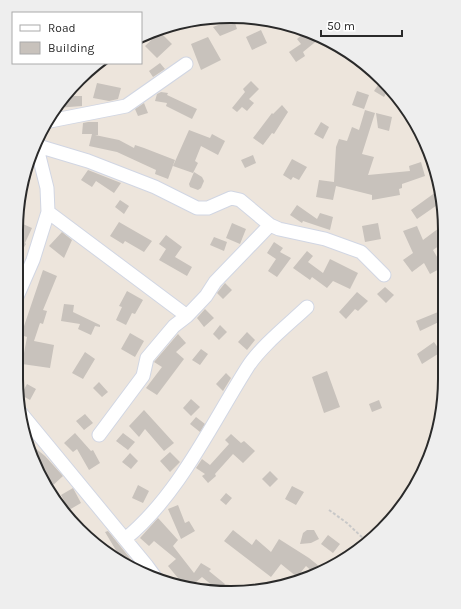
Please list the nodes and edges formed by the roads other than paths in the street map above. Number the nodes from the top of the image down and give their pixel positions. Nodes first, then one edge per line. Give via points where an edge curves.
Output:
1 (186, 64) dead end
2 (55, 120) edge
3 (40, 148) edge
4 (38, 153) edge
5 (48, 212) junction
6 (270, 225) junction
7 (384, 275) dead end
8 (23, 283) edge
9 (307, 307) dead end
10 (187, 316) junction
11 (27, 421) edge
12 (99, 435) dead end
13 (125, 539) junction
14 (148, 569) edge

1 - 2 street via 126,106
3 - 6 street via 88,161 155,186 197,208 208,208 231,198 240,200
4 - 5 street via 47,188
5 - 8 street
5 - 10 street
6 - 7 street via 325,239 361,252
6 - 10 street via 215,282
9 - 13 street via 248,367 188,464 139,528
10 - 12 street via 174,326 147,358 143,376
11 - 13 street
13 - 14 street

